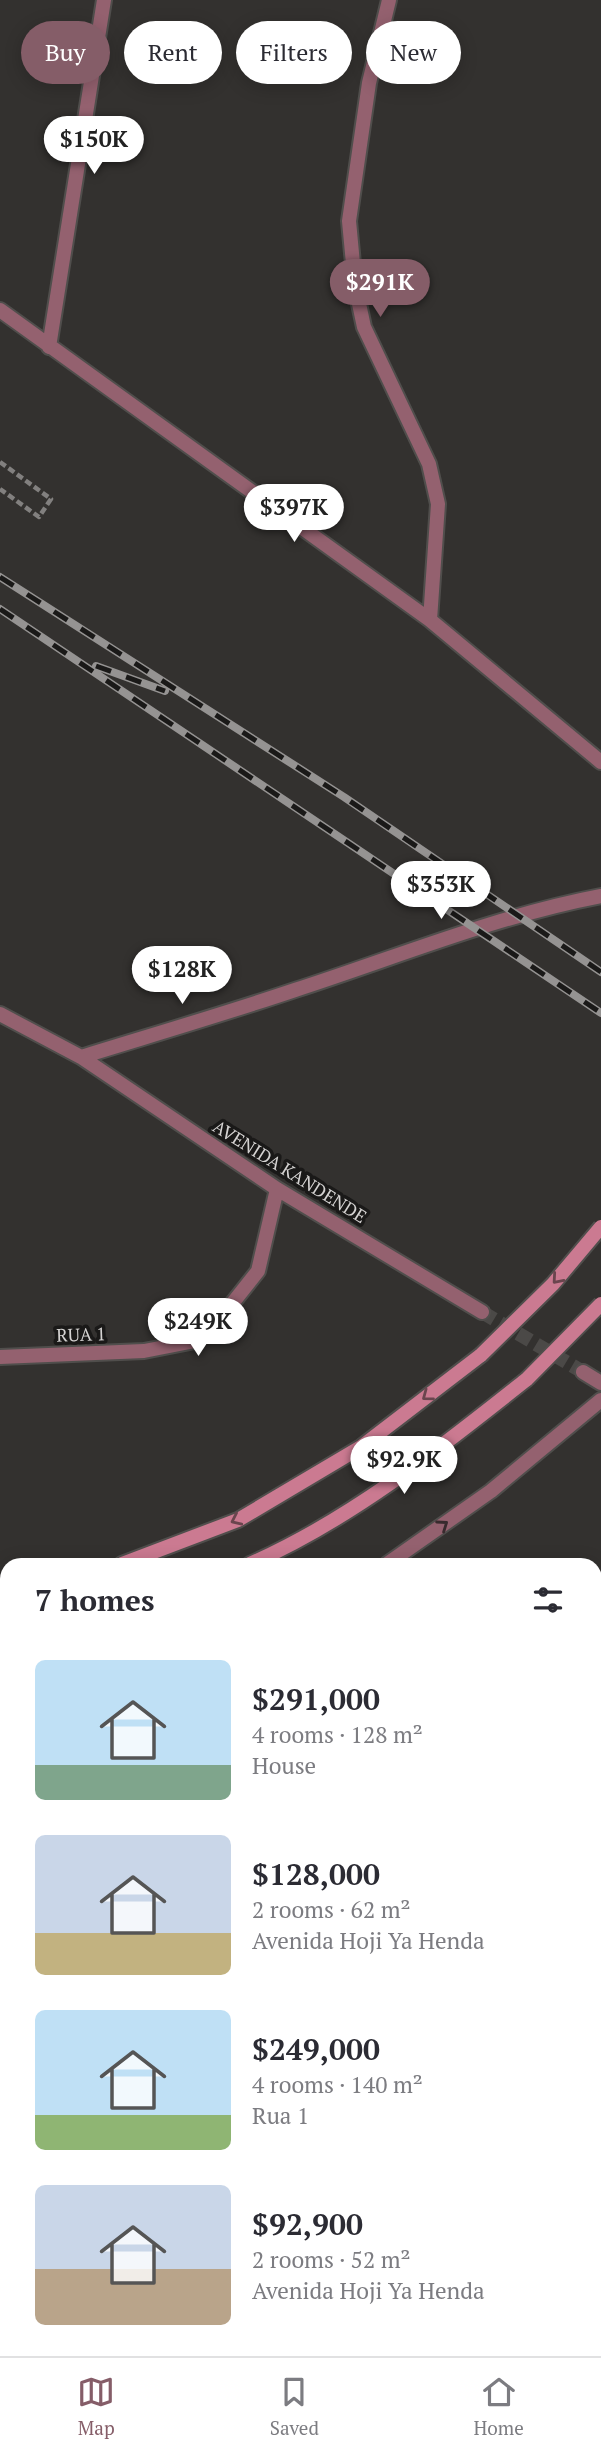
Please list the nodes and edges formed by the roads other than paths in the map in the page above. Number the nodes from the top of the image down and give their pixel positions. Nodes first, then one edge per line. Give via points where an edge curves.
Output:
1 (104, 0) edge
2 (389, 0) edge
3 (0, 310) edge
4 (49, 347) junction
5 (430, 620) junction
6 (601, 762) edge
7 (601, 896) edge
8 (0, 1014) edge
9 (81, 1057) junction
10 (277, 1189) junction
11 (601, 1227) edge
12 (601, 1304) edge
13 (482, 1312) tunnel mouth
14 (0, 1356) edge
15 (583, 1372) tunnel mouth
16 (601, 1383) edge
17 (601, 1400) edge
18 (138, 1558) edge
19 (264, 1558) edge
20 (396, 1558) edge

1 - 4 street
2 - 5 street via 369,83 349,220 364,327 429,464 438,504
3 - 4 street
4 - 5 street
5 - 6 street
7 - 9 street via 491,923
8 - 9 street, AVENIDA KANDENDE
9 - 10 street, AVENIDA KANDENDE
10 - 13 street, AVENIDA KANDENDE
10 - 14 street, RUA 1 via 258,1271 216,1324 195,1341 144,1350
11 -> 18 main road, bridge via 553,1284 481,1355 361,1447 239,1520
12 - 19 main road, bridge via 527,1379 408,1473
15 - 16 street
20 -> 17 street via 491,1491

